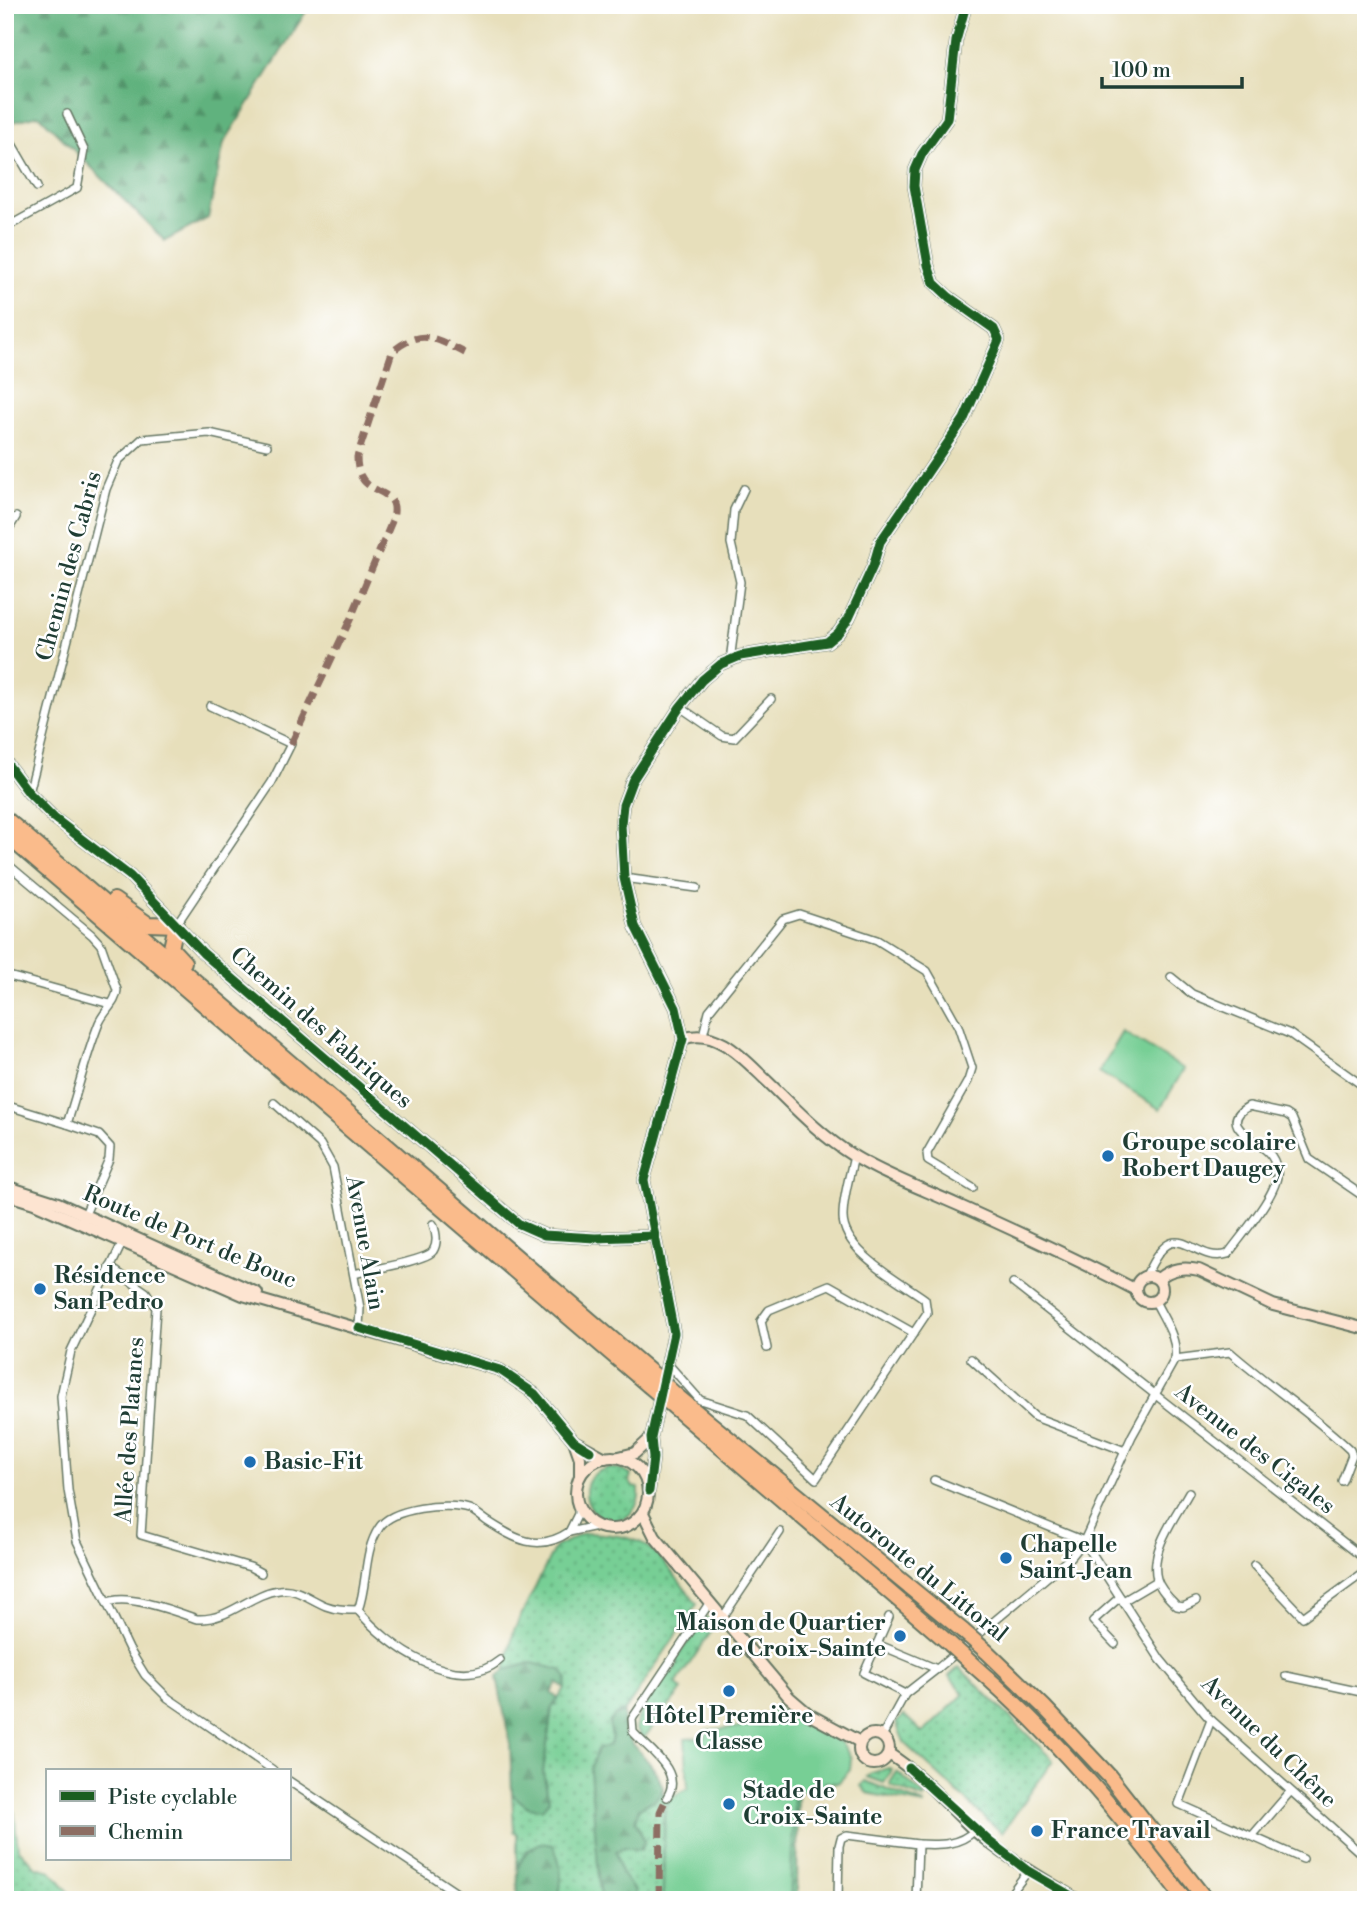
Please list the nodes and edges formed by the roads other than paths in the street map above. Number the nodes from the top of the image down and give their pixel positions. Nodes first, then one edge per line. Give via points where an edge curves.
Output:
1 (966, 5) edge
2 (67, 114) dead end
3 (5, 132) edge
4 (37, 187) dead end
5 (6, 226) edge
6 (267, 446) dead end
7 (744, 489) dead end
8 (16, 517) dead end
9 (5, 535) edge
10 (735, 658) junction
11 (771, 699) dead end
12 (210, 706) dead end
13 (680, 707) junction
14 (5, 761) edge
15 (29, 793) junction
16 (6, 824) edge
17 (5, 862) edge
18 (624, 878) junction
19 (697, 888) dead end
20 (177, 925) junction
21 (5, 975) edge
22 (1171, 977) dead end
23 (110, 1004) junction
24 (703, 1035) junction
25 (682, 1039) junction
26 (277, 1051) junction
27 (1366, 1088) edge
28 (274, 1103) dead end
29 (5, 1105) edge
30 (67, 1124) junction
31 (854, 1156) junction
32 (5, 1186) edge
33 (973, 1188) dead end
34 (5, 1194) edge
35 (1366, 1198) edge
36 (83, 1220) junction
37 (433, 1224) dead end
38 (654, 1236) junction
39 (125, 1238) junction
40 (110, 1267) junction
41 (354, 1274) junction
42 (1146, 1276) junction
43 (1158, 1279) junction
44 (1013, 1283) dead end
45 (1136, 1290) junction
46 (1155, 1301) junction
47 (566, 1307) junction
48 (359, 1328) junction
49 (1366, 1329) edge
50 (914, 1333) junction
51 (767, 1349) dead end
52 (971, 1359) dead end
53 (1175, 1359) junction
54 (669, 1365) junction
55 (1153, 1395) junction
56 (676, 1402) junction
57 (651, 1438) junction
58 (574, 1441) junction
59 (1125, 1451) junction
60 (618, 1457) junction
61 (605, 1458) junction
62 (579, 1478) junction
63 (934, 1480) dead end
64 (1342, 1481) dead end
65 (649, 1491) junction
66 (1189, 1492) dead end
67 (578, 1504) junction
68 (643, 1513) junction
69 (597, 1526) junction
70 (625, 1527) junction
71 (569, 1532) junction
72 (780, 1532) dead end
73 (655, 1537) junction
74 (1084, 1541) junction
75 (1366, 1560) edge
76 (1254, 1565) dead end
77 (1366, 1571) edge
78 (261, 1573) dead end
79 (1157, 1581) junction
80 (1121, 1599) junction
81 (1196, 1601) dead end
82 (710, 1602) junction
83 (107, 1603) junction
84 (358, 1611) junction
85 (723, 1617) junction
86 (889, 1617) dead end
87 (877, 1644) junction
88 (1115, 1644) dead end
89 (500, 1660) dead end
90 (937, 1669) junction
91 (1286, 1676) dead end
92 (1366, 1692) edge
93 (905, 1694) junction
94 (1211, 1720) junction
95 (882, 1736) junction
96 (860, 1742) junction
97 (889, 1754) junction
98 (272, 1769) edge
99 (290, 1782) edge
100 (1290, 1791) junction
101 (667, 1797) dead end
102 (975, 1830) junction
103 (1252, 1836) junction
104 (918, 1844) junction
105 (1366, 1858) edge
106 (1303, 1859) dead end
107 (1028, 1871) junction
108 (467, 1900) edge
109 (838, 1900) edge
110 (916, 1900) edge
111 (1006, 1900) edge
112 (1078, 1900) edge
113 (1185, 1900) edge
114 (1208, 1900) edge

1 - 10 street via 956,41 947,119 922,155 914,186 934,283 994,329 999,340 964,419 880,542 854,608 838,633 827,642
2 - 5 street via 84,150 77,188
3 - 4 street
6 - 15 street, Chemin des Cabris via 209,433 142,439 118,461 106,489
7 - 10 street via 734,510 731,543 740,582
8 - 9 street
10 - 13 street via 702,680
11 - 13 street via 734,738 722,736
12 - 20 street via 291,744 272,782
13 - 18 street via 632,780 623,805
14 - 15 street, Chemin des Fabriques
15 - 20 street, Chemin des Fabriques via 130,876
16 - 20 highway via 140,920
16 - 26 highway
16 - 47 highway
17 - 23 street via 101,945 117,990
18 - 19 street
18 - 25 street via 635,926 676,1008
20 - 26 highway via 171,948
20 - 38 street, Chemin des Fabriques via 241,986 519,1224 544,1235
21 - 23 street
22 - 27 street via 1192,995 1290,1034
23 - 30 street via 93,1039
24 - 25 street
24 - 31 street via 736,1053 814,1126
24 - 33 street via 709,1011 783,919 799,914 877,940 927,971 958,1026 972,1068 927,1153 928,1161
25 - 38 street via 644,1180
26 - 47 highway
28 - 41 street, Avenue Alain via 320,1144 333,1167
29 - 30 street
30 - 36 street via 99,1135 110,1147
31 - 45 street
31 - 50 street via 842,1213 847,1237 925,1299 927,1313
32 - 36 street, Route de Port de Bouc via 44,1198
34 - 36 street, Route de Port de Bouc
35 - 42 street via 1309,1159 1292,1118 1249,1106 1239,1115 1238,1127 1274,1161 1278,1176 1272,1192 1228,1254 1215,1256 1189,1244 1174,1243 1155,1255
36 - 39 street, Route de Port de Bouc
37 - 41 street via 435,1247 426,1256
38 - 54 street via 674,1333
39 - 40 street
39 - 48 street, Route de Port de Bouc
40 - 78 street, Allée des Platanes via 146,1292 156,1308 141,1535
40 - 83 street via 71,1351 61,1396 77,1541
41 - 48 street, Avenue Alain
42 - 43 street
42 - 45 street
43 - 46 street via 1163,1290
43 - 49 street via 1176,1270 1199,1270 1273,1305
44 - 55 street, Avenue des Cigales
45 - 46 street via 1143,1301
46 - 53 street via 1174,1339
47 - 56 highway, Autoroute du Littoral, bridge
48 - 58 street, Route de Port de Bouc via 500,1370 535,1394
50 - 51 street via 829,1285 769,1310 761,1321
50 - 54 street via 816,1479 747,1415 700,1400
52 - 59 street via 1035,1417
53 - 55 street
53 - 64 street via 1230,1352 1350,1450
54 - 57 street
55 - 59 street
55 - 75 street, Avenue des Cigales
56 - 113 highway, Autoroute du Littoral, bridge via 1038,1724 1132,1830
56 - 114 highway, Autoroute du Littoral, bridge via 986,1651 1109,1776
57 - 60 street via 635,1453
57 - 65 street
58 - 61 street, Route de Port de Bouc
58 - 62 street via 580,1458
59 - 74 street
60 - 61 street
60 - 65 street via 641,1472
61 - 62 street via 588,1466
62 - 67 street
63 - 74 street
65 - 68 street
66 - 79 street via 1157,1553
67 - 69 street
67 - 71 street
68 - 70 street
68 - 73 street
69 - 70 street
69 - 71 street
70 - 73 street
71 - 84 street via 551,1542 535,1543 509,1536 469,1509 439,1506 398,1513 387,1518 371,1543
72 - 85 street
73 - 82 street
74 - 80 street, Avenue du Chêne
74 - 90 street via 1071,1557
76 - 77 street via 1303,1617
79 - 80 street
79 - 81 street via 1177,1606
80 - 88 street via 1093,1622
80 - 94 street, Avenue du Chêne via 1160,1659
82 - 85 street
82 - 101 street via 632,1719 633,1732 670,1774 673,1785
83 - 84 street via 128,1600 207,1619 263,1595 289,1590 326,1606
83 - 98 street via 145,1675 168,1698
84 - 89 street via 372,1627 432,1666 478,1672
85 - 96 street via 796,1703
86 - 87 street
87 - 90 street
87 - 93 street via 864,1673
90 - 93 street
91 - 92 street
93 - 95 street
94 - 100 street, Avenue du Chêne
94 - 103 street via 1179,1804
95 - 96 street via 867,1735
95 - 97 street
96 - 97 street via 865,1762 877,1764
97 - 102 street
99 - 108 street
100 - 103 street
100 - 105 street, Avenue du Chêne
102 - 104 street via 960,1841
102 - 107 street
103 - 106 street
104 - 109 street via 841,1838
104 - 110 street
107 - 111 street
107 - 112 street

